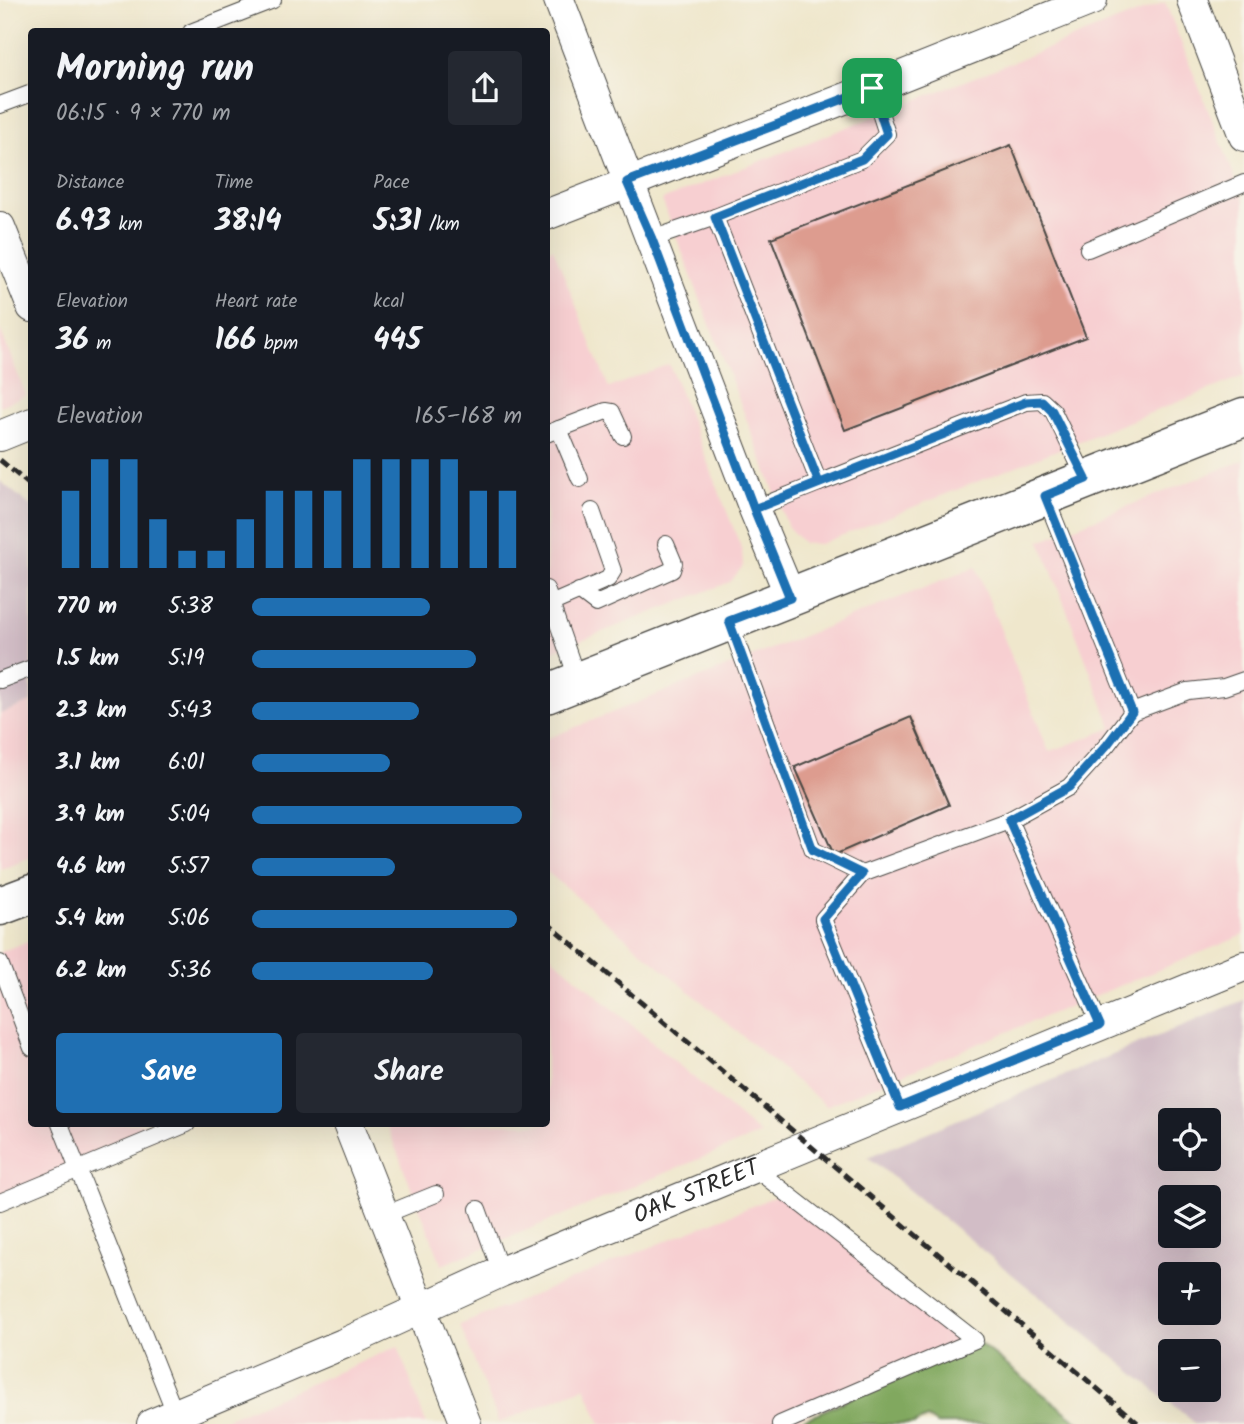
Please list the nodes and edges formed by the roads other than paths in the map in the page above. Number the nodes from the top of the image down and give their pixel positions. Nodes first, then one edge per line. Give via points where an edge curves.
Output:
1 (273, 0) edge
2 (559, 0) edge
3 (1092, 0) edge
4 (1192, 0) edge
5 (201, 28) edge
6 (872, 88) junction
7 (28, 94) edge
8 (0, 105) edge
9 (1244, 136) edge
10 (627, 182) junction
11 (1244, 183) edge
12 (550, 213) edge
13 (715, 217) junction
14 (0, 227) edge
15 (652, 239) junction
16 (1088, 249) dead end
17 (28, 297) edge
18 (1244, 416) edge
19 (28, 425) edge
20 (552, 431) edge
21 (0, 436) edge
22 (623, 436) dead end
23 (1086, 479) junction
24 (580, 480) dead end
25 (819, 483) junction
26 (1045, 496) junction
27 (754, 509) junction
28 (592, 511) dead end
29 (666, 544) dead end
30 (579, 592) junction
31 (790, 598) junction
32 (550, 599) edge
33 (550, 613) edge
34 (729, 621) junction
35 (28, 670) edge
36 (0, 680) edge
37 (1244, 680) edge
38 (562, 688) edge
39 (1132, 712) junction
40 (1009, 820) junction
41 (862, 874) junction
42 (28, 896) edge
43 (0, 906) edge
44 (0, 963) edge
45 (1244, 966) edge
46 (1100, 1025) junction
47 (28, 1037) edge
48 (900, 1107) junction
49 (61, 1127) edge
50 (180, 1127) edge
51 (349, 1127) edge
52 (753, 1167) junction
53 (76, 1170) junction
54 (436, 1194) dead end
55 (0, 1202) edge
56 (478, 1209) dead end
57 (384, 1215) junction
58 (501, 1272) junction
59 (421, 1309) junction
60 (169, 1421) edge
61 (466, 1424) edge
62 (780, 1424) edge

1 - 5 lane
2 - 10 street
3 - 6 street
4 - 9 street
6 - 10 street
6 - 13 lane via 887,134 862,159
7 - 8 lane
10 - 12 street
10 - 15 street
11 - 16 lane
13 - 15 lane
13 - 25 lane
14 - 17 street
15 - 27 street
18 - 23 main road
19 - 21 street
20 - 22 lane via 606,411 612,412
20 - 24 lane
23 - 25 lane via 1052,411 1042,401 1026,402
23 - 26 main road
25 - 27 lane
26 - 31 main road
26 - 39 lane
27 - 31 street
28 - 30 lane via 613,571 608,579
29 - 30 lane via 674,563 672,570 596,604
30 - 32 lane
31 - 34 main road
33 - 38 lane
34 - 38 main road
34 - 41 lane via 813,850
35 - 36 lane
37 - 39 lane via 1188,691
39 - 40 lane via 1069,787
40 - 41 lane
40 - 46 lane
41 - 48 lane via 823,919
42 - 43 main road
44 - 47 lane
45 - 46 street, OAK STREET
46 - 48 street, OAK STREET
48 - 52 street, OAK STREET
49 - 53 lane
50 - 53 lane
51 - 57 street
52 - 58 street, OAK STREET
52 - 62 lane via 975,1340
53 - 55 lane
53 - 60 lane
54 - 57 lane
56 - 58 lane
57 - 59 street
58 - 59 street, OAK STREET
59 - 60 street, OAK STREET
59 - 61 street

